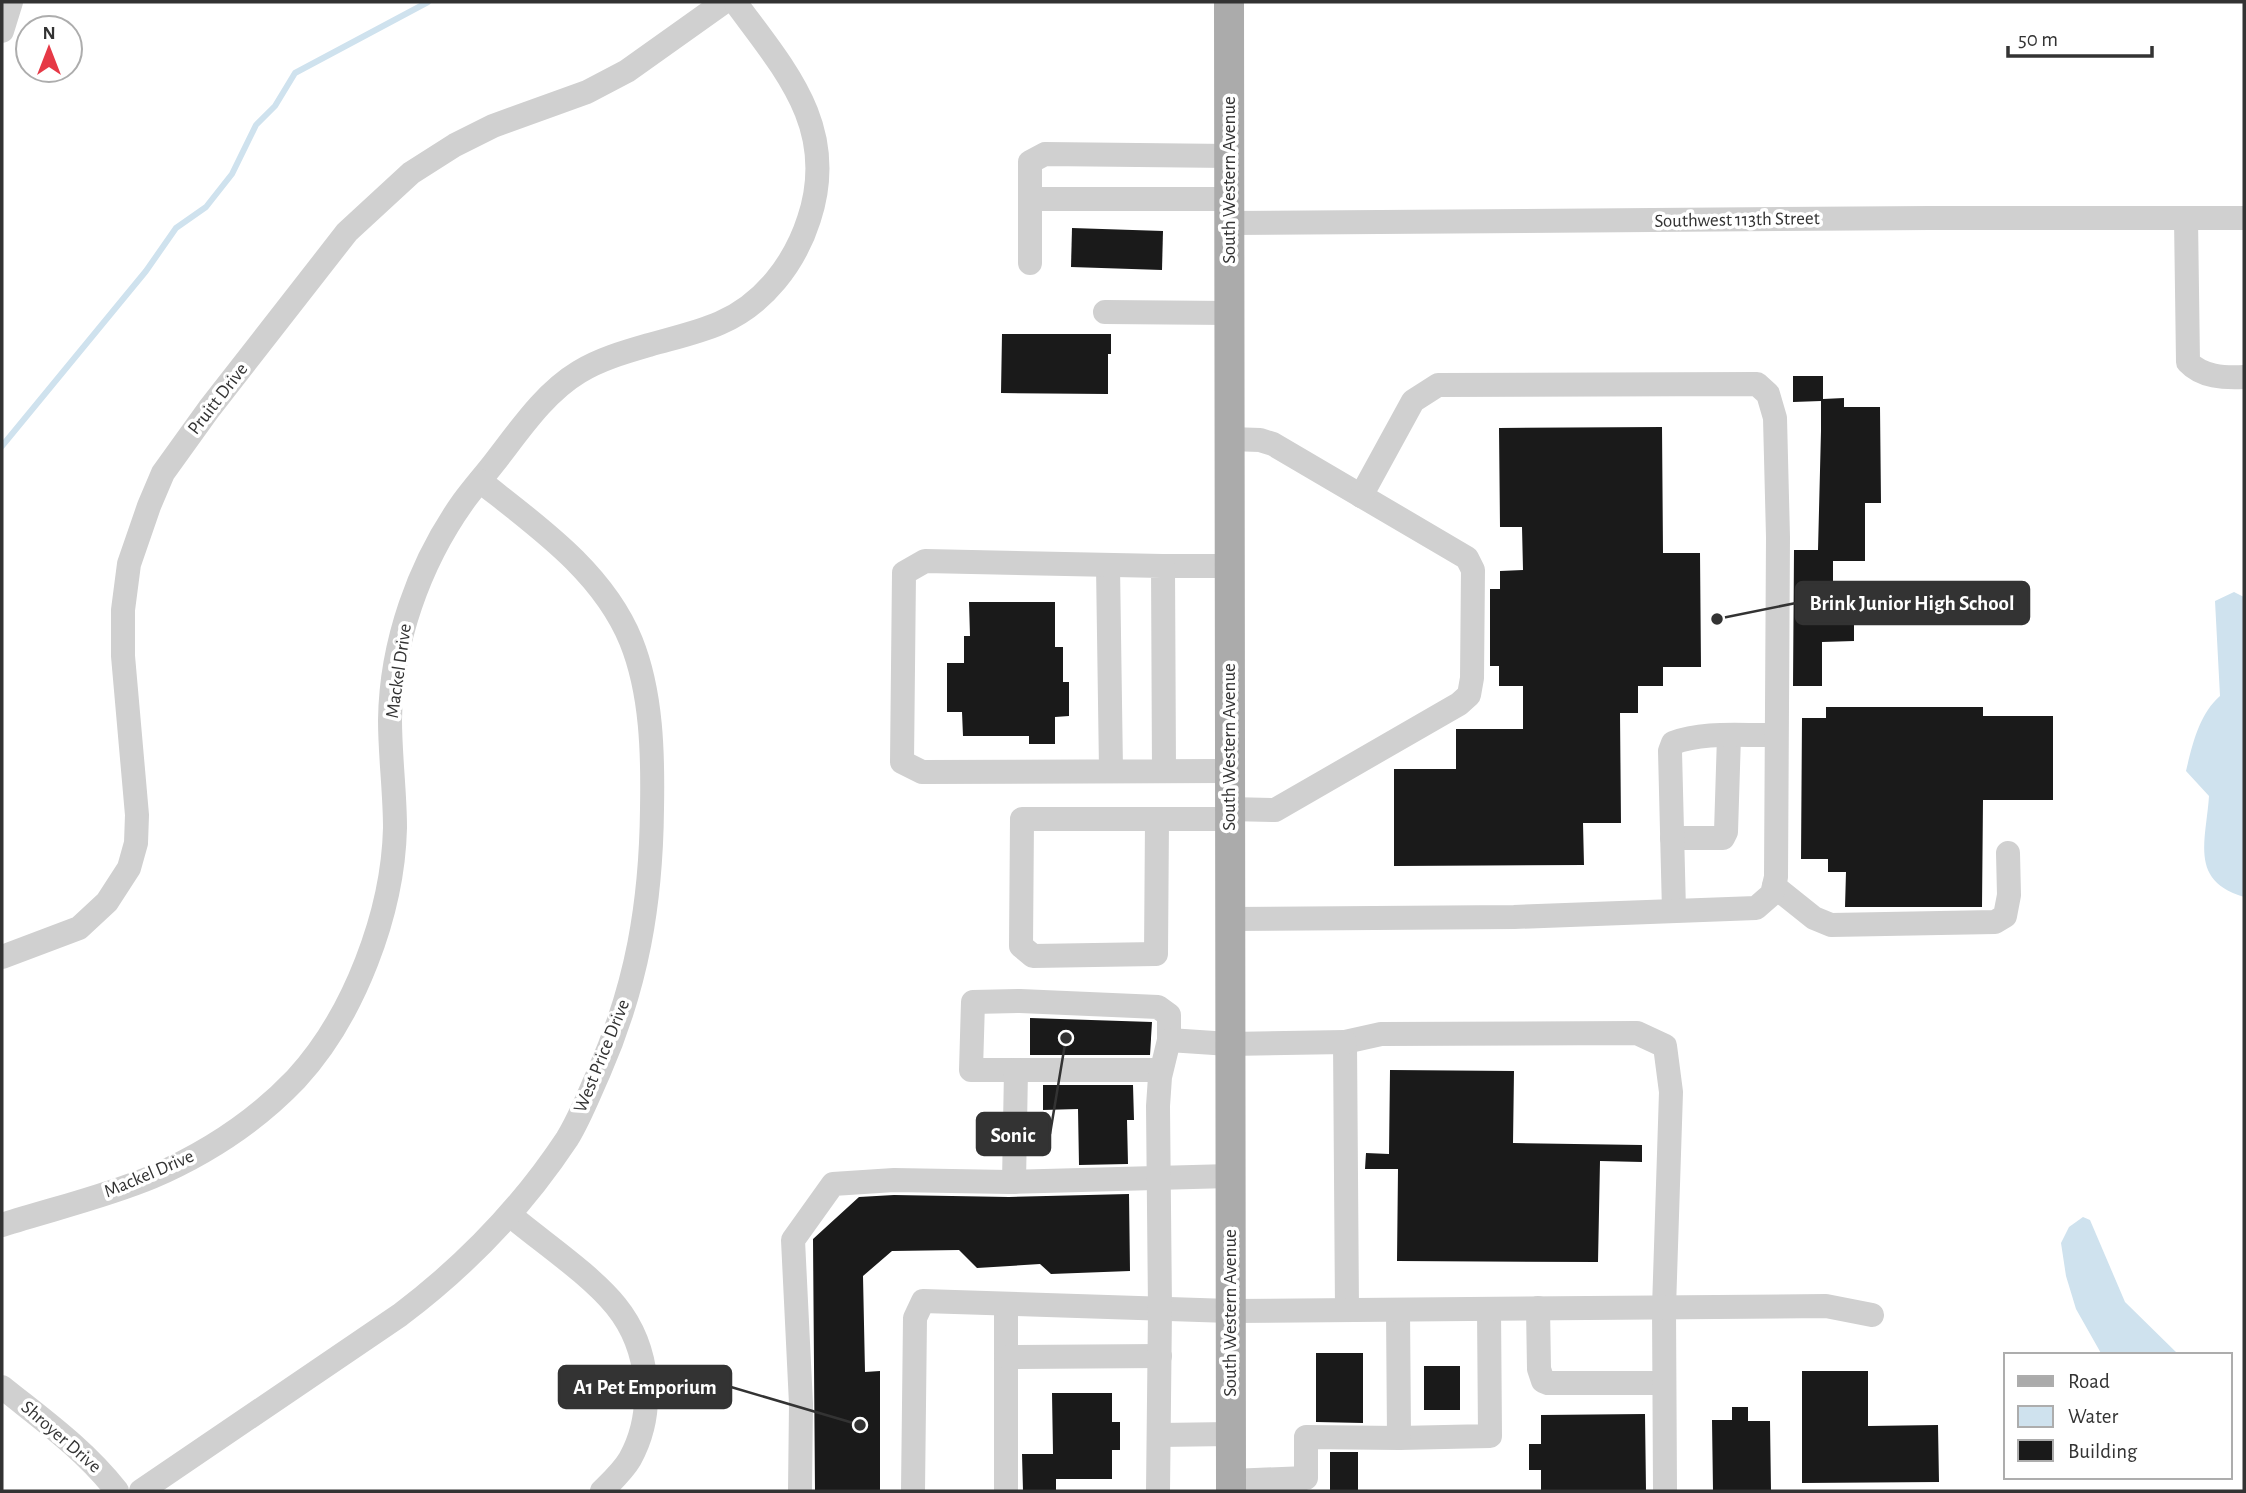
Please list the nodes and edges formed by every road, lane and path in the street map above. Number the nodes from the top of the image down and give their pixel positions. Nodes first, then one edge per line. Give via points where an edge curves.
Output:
1 (10, 2) edge
2 (724, 2) edge
3 (735, 2) edge
4 (1229, 2) edge
5 (2, 31) edge
6 (1230, 156) junction
7 (1031, 199) junction
8 (1230, 211) junction
9 (2186, 218) junction
10 (2244, 218) edge
11 (1031, 263) dead end
12 (1105, 312) dead end
13 (1230, 313) junction
14 (2244, 377) edge
15 (1230, 439) junction
16 (480, 481) junction
17 (1361, 496) junction
18 (1108, 566) junction
19 (1163, 566) junction
20 (1229, 566) junction
21 (1776, 735) junction
22 (1729, 736) junction
23 (1111, 771) junction
24 (1164, 771) junction
25 (1229, 771) junction
26 (1229, 814) junction
27 (1157, 820) junction
28 (1672, 838) junction
29 (2008, 853) dead end
30 (1774, 886) junction
31 (1674, 911) junction
32 (1229, 919) junction
33 (2, 957) edge
34 (1169, 1041) junction
35 (1345, 1042) junction
36 (1229, 1044) junction
37 (1016, 1070) junction
38 (1161, 1070) junction
39 (1230, 1177) junction
40 (1157, 1179) junction
41 (1014, 1182) junction
42 (510, 1214) junction
43 (2, 1224) edge
44 (1006, 1304) junction
45 (1538, 1308) junction
46 (1664, 1308) junction
47 (1160, 1309) junction
48 (1489, 1309) junction
49 (1347, 1310) junction
50 (1398, 1310) junction
51 (1230, 1311) junction
52 (1872, 1315) dead end
53 (1160, 1356) junction
54 (1006, 1357) junction
55 (1663, 1383) junction
56 (5, 1398) edge
57 (1230, 1434) junction
58 (1159, 1435) junction
59 (1399, 1438) junction
60 (1306, 1485) edge
61 (1231, 1486) edge
62 (117, 1491) edge
63 (141, 1491) edge
64 (602, 1491) edge
65 (800, 1491) edge
66 (913, 1491) edge
67 (1006, 1491) edge
68 (1158, 1491) edge
69 (1665, 1491) edge

1 - 5 street
2 - 33 street, Pruitt Drive via 627,71 587,92 493,126 411,173 347,232 209,409 163,473 129,564 123,656 137,815 129,868 107,902 79,928
3 - 16 street, Mackel Drive via 796,87 817,149 816,195 788,265 738,314 578,372 541,405
4 - 6 main road, South Western Avenue
6 - 7 street via 1045,154 1030,162
6 - 8 main road, South Western Avenue
7 - 8 street, Southwest 113th Street
7 - 11 street
8 - 9 street, Southwest 113th Street
8 - 13 main road, South Western Avenue
9 - 10 street, Southwest 113th Street
9 - 14 street via 2188,362 2197,372
12 - 13 street
13 - 15 main road, South Western Avenue
15 - 17 street via 1273,444
15 - 20 main road, South Western Avenue
16 - 42 street, West Price Drive via 585,570 615,612 631,642 642,681 652,790 648,897 638,954 615,1032 568,1137
16 - 43 street, Mackel Drive via 443,534 408,611 390,716 395,832 391,877 364,965 331,1030 296,1079 216,1144 151,1178
17 - 21 street via 1413,401 1438,385 1757,384 1768,394 1775,418
17 - 26 street via 1467,558 1473,570 1469,695 1275,810
18 - 19 street
18 - 23 street
18 - 23 street via 925,561 904,573 902,762 922,772
19 - 20 street
19 - 24 street
20 - 25 main road, South Western Avenue
21 - 22 street
21 - 30 street
22 - 28 street via 1673,743
22 - 28 street via 1728,824 1723,838
23 - 24 street
24 - 25 street
25 - 26 main road, South Western Avenue
26 - 27 street
26 - 32 main road, South Western Avenue
27 - 27 street via 1022,819 1021,946 1033,956 1156,954
28 - 31 street
29 - 30 street via 2009,895 2005,916 1995,922 1831,925 1814,918
30 - 31 street via 1772,894 1756,908
31 - 32 street
32 - 36 main road, South Western Avenue
34 - 36 street
34 - 37 street via 1169,1015 1158,1006 973,1002 971,1070
34 - 38 street
35 - 36 street
35 - 46 street via 1381,1034 1637,1032 1665,1046 1671,1092
35 - 49 street
36 - 39 main road, South Western Avenue
37 - 38 street
37 - 41 street
38 - 40 street
39 - 40 street
39 - 51 main road, South Western Avenue
40 - 41 street
40 - 47 street
41 - 65 street via 833,1184 793,1240 802,1404
42 - 63 street, West Price Drive via 438,1286 400,1315
42 - 64 street via 617,1307 640,1350 646,1395 639,1440 630,1459
44 - 47 street
44 - 54 street
44 - 66 street via 923,1301 915,1318
45 - 46 street
45 - 48 street
45 - 55 street via 1543,1381
46 - 52 street via 1826,1306
46 - 55 street
47 - 51 street
47 - 53 street
48 - 50 street
48 - 59 street via 1490,1436
49 - 50 street
49 - 51 street
50 - 59 street
51 - 57 main road, South Western Avenue
53 - 54 street
53 - 58 street
54 - 67 street
55 - 69 street
56 - 62 street, Shroyer Drive via 48,1422 90,1459
57 - 58 street
57 - 61 main road, South Western Avenue
58 - 68 street
59 - 60 street via 1306,1437
60 - 61 street

